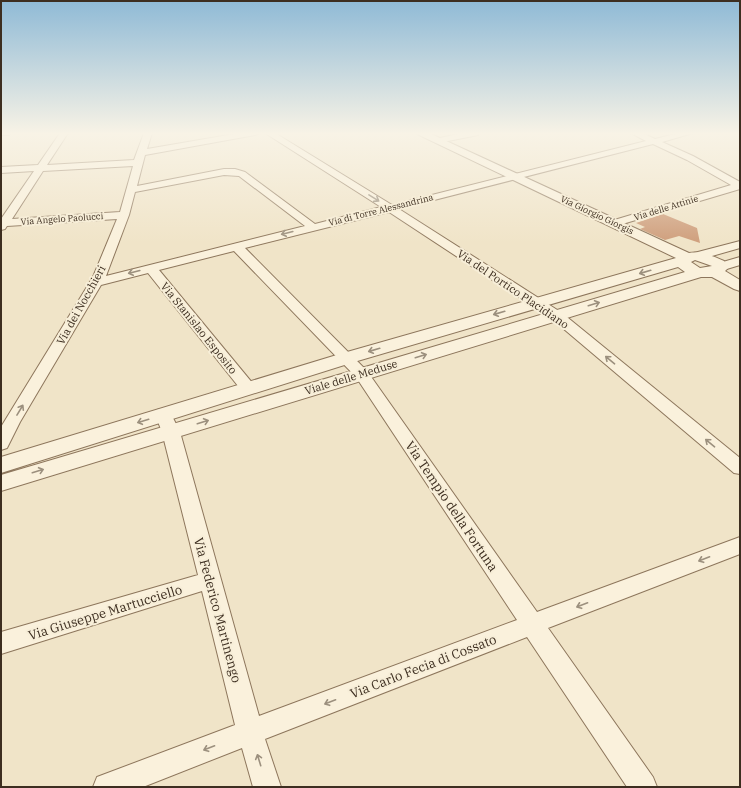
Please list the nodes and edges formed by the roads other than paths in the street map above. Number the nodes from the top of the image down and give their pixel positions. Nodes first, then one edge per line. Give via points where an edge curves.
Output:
1 (39, 170) edge
2 (136, 170) edge
3 (329, 170) edge
4 (501, 170) edge
5 (541, 170) edge
6 (713, 170) edge
7 (515, 176) junction
8 (740, 185) edge
9 (130, 190) junction
10 (390, 208) junction
11 (124, 215) junction
12 (615, 223) junction
13 (2, 224) edge
14 (313, 227) junction
15 (740, 244) edge
16 (236, 246) junction
17 (740, 261) edge
18 (701, 264) junction
19 (151, 268) junction
20 (96, 282) junction
21 (740, 286) edge
22 (536, 303) junction
23 (557, 316) junction
24 (347, 358) junction
25 (362, 374) junction
26 (248, 388) junction
27 (167, 423) junction
28 (1, 444) edge
29 (1, 465) edge
30 (740, 468) edge
31 (1, 483) edge
32 (740, 545) edge
33 (210, 580) junction
34 (532, 624) junction
35 (1, 643) edge
36 (250, 732) junction
37 (107, 787) edge
38 (267, 787) edge
39 (642, 787) edge

1 - 13 street
2 - 9 street, Via dei Nocchieri
3 -> 10 street, Via del Portico Placidiano
4 - 7 street, Via Giorgio Giorgis
5 - 7 street, Via di Torre Alessandrina
6 - 8 street
7 - 10 street, Via di Torre Alessandrina
7 - 12 street, Via Giorgio Giorgis
8 - 12 street, Via delle Attinie
9 - 11 street, Via dei Nocchieri
9 - 14 street via 235,172
10 - 14 street, Via di Torre Alessandrina
10 - 22 street, Via del Portico Placidiano
11 - 13 street, Via Angelo Paolucci
11 - 20 street, Via dei Nocchieri
12 - 18 street, Via Giorgio Giorgis
14 -> 16 street, Via di Torre Alessandrina
15 - 18 street, Viale delle Meduse
16 - 19 street, Via di Torre Alessandrina
16 - 24 street, Via Tempio della Fortuna
17 - 18 street, Viale delle Meduse
18 - 21 street, Via Giorgio Giorgis
18 -> 22 street, Viale delle Meduse
23 -> 18 street, Viale delle Meduse
19 -> 20 street, Via di Torre Alessandrina
19 - 26 street, Via Stanislao Esposito
28 -> 20 street, Via dei Nocchieri
22 - 23 street, Via del Portico Placidiano
22 -> 24 street, Viale delle Meduse
25 -> 23 street, Viale delle Meduse
30 -> 23 street, Via del Portico Placidiano
24 - 25 street, Via Tempio della Fortuna
24 - 26 street, Viale delle Meduse
27 -> 25 street, Viale delle Meduse
25 - 34 street, Via Tempio della Fortuna
26 - 27 street, Viale delle Meduse
27 -> 29 street, Viale delle Meduse
31 -> 27 street, Viale delle Meduse
27 - 33 street, Via Federico Martinengo
32 -> 34 street, Via Carlo Fecia di Cossato
33 - 35 street, Via Giuseppe Martucciello
33 - 36 street, Via Federico Martinengo
34 -> 36 street, Via Carlo Fecia di Cossato
34 - 39 street, Via Tempio della Fortuna
36 -> 37 street, Via Carlo Fecia di Cossato
38 -> 36 street, Via Federico Martinengo

